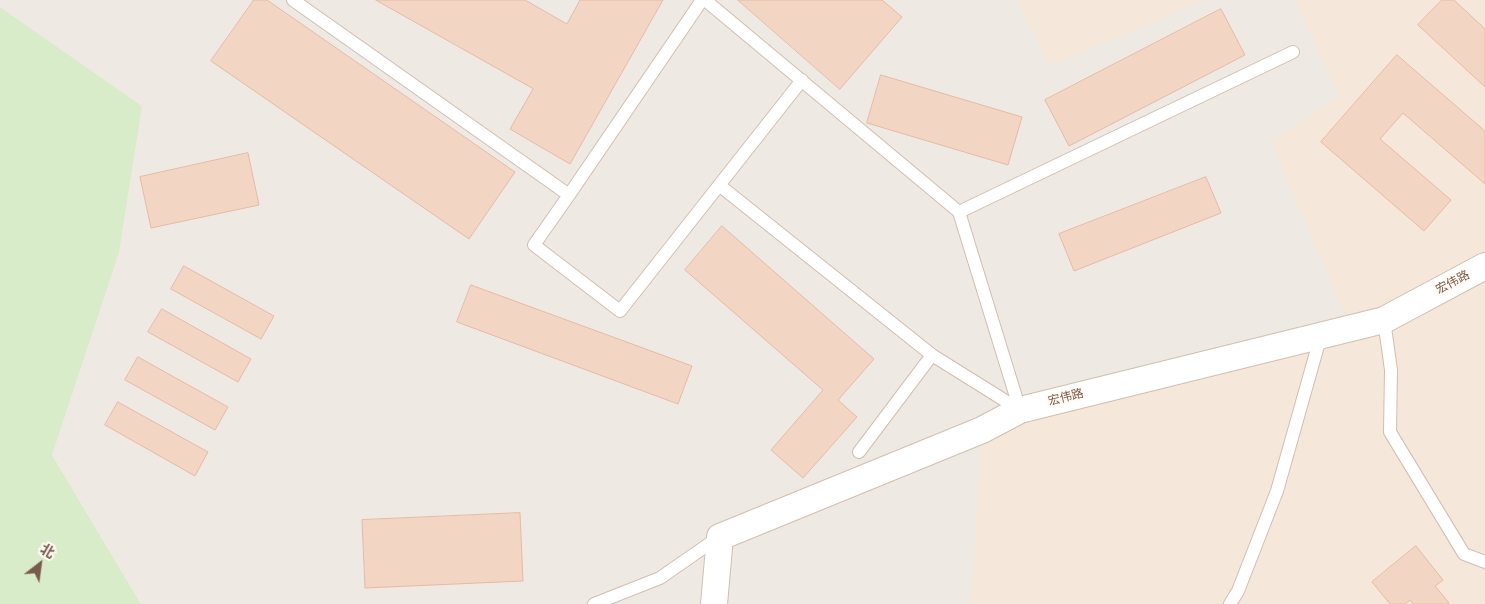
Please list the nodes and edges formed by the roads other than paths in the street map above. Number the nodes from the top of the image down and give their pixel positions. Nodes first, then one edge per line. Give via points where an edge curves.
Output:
1 (292, 0) edge
2 (702, 0) edge
3 (706, 0) edge
4 (1293, 52) dead end
5 (802, 80) junction
6 (719, 185) junction
7 (569, 195) junction
8 (959, 212) junction
9 (1485, 266) edge
10 (1384, 320) junction
11 (1321, 335) junction
12 (932, 355) junction
13 (1020, 410) junction
14 (859, 452) dead end
15 (720, 537) junction
16 (1485, 562) edge
17 (594, 604) edge
18 (714, 604) edge
19 (1230, 604) edge

1 - 7 lane
2 - 7 lane
3 - 5 lane
4 - 8 lane
5 - 6 lane
5 - 8 lane
6 - 7 lane via 620,311 534,246
6 - 12 lane
8 - 13 lane
9 - 10 street, 宏伟路
10 - 11 street, 宏伟路
10 - 16 lane via 1391,370 1390,432 1464,554
11 - 13 street, 宏伟路
11 - 19 lane via 1278,491
12 - 13 lane
12 - 14 lane
13 - 15 street, 宏伟路 via 982,430
15 - 17 lane via 660,578
15 - 18 street

